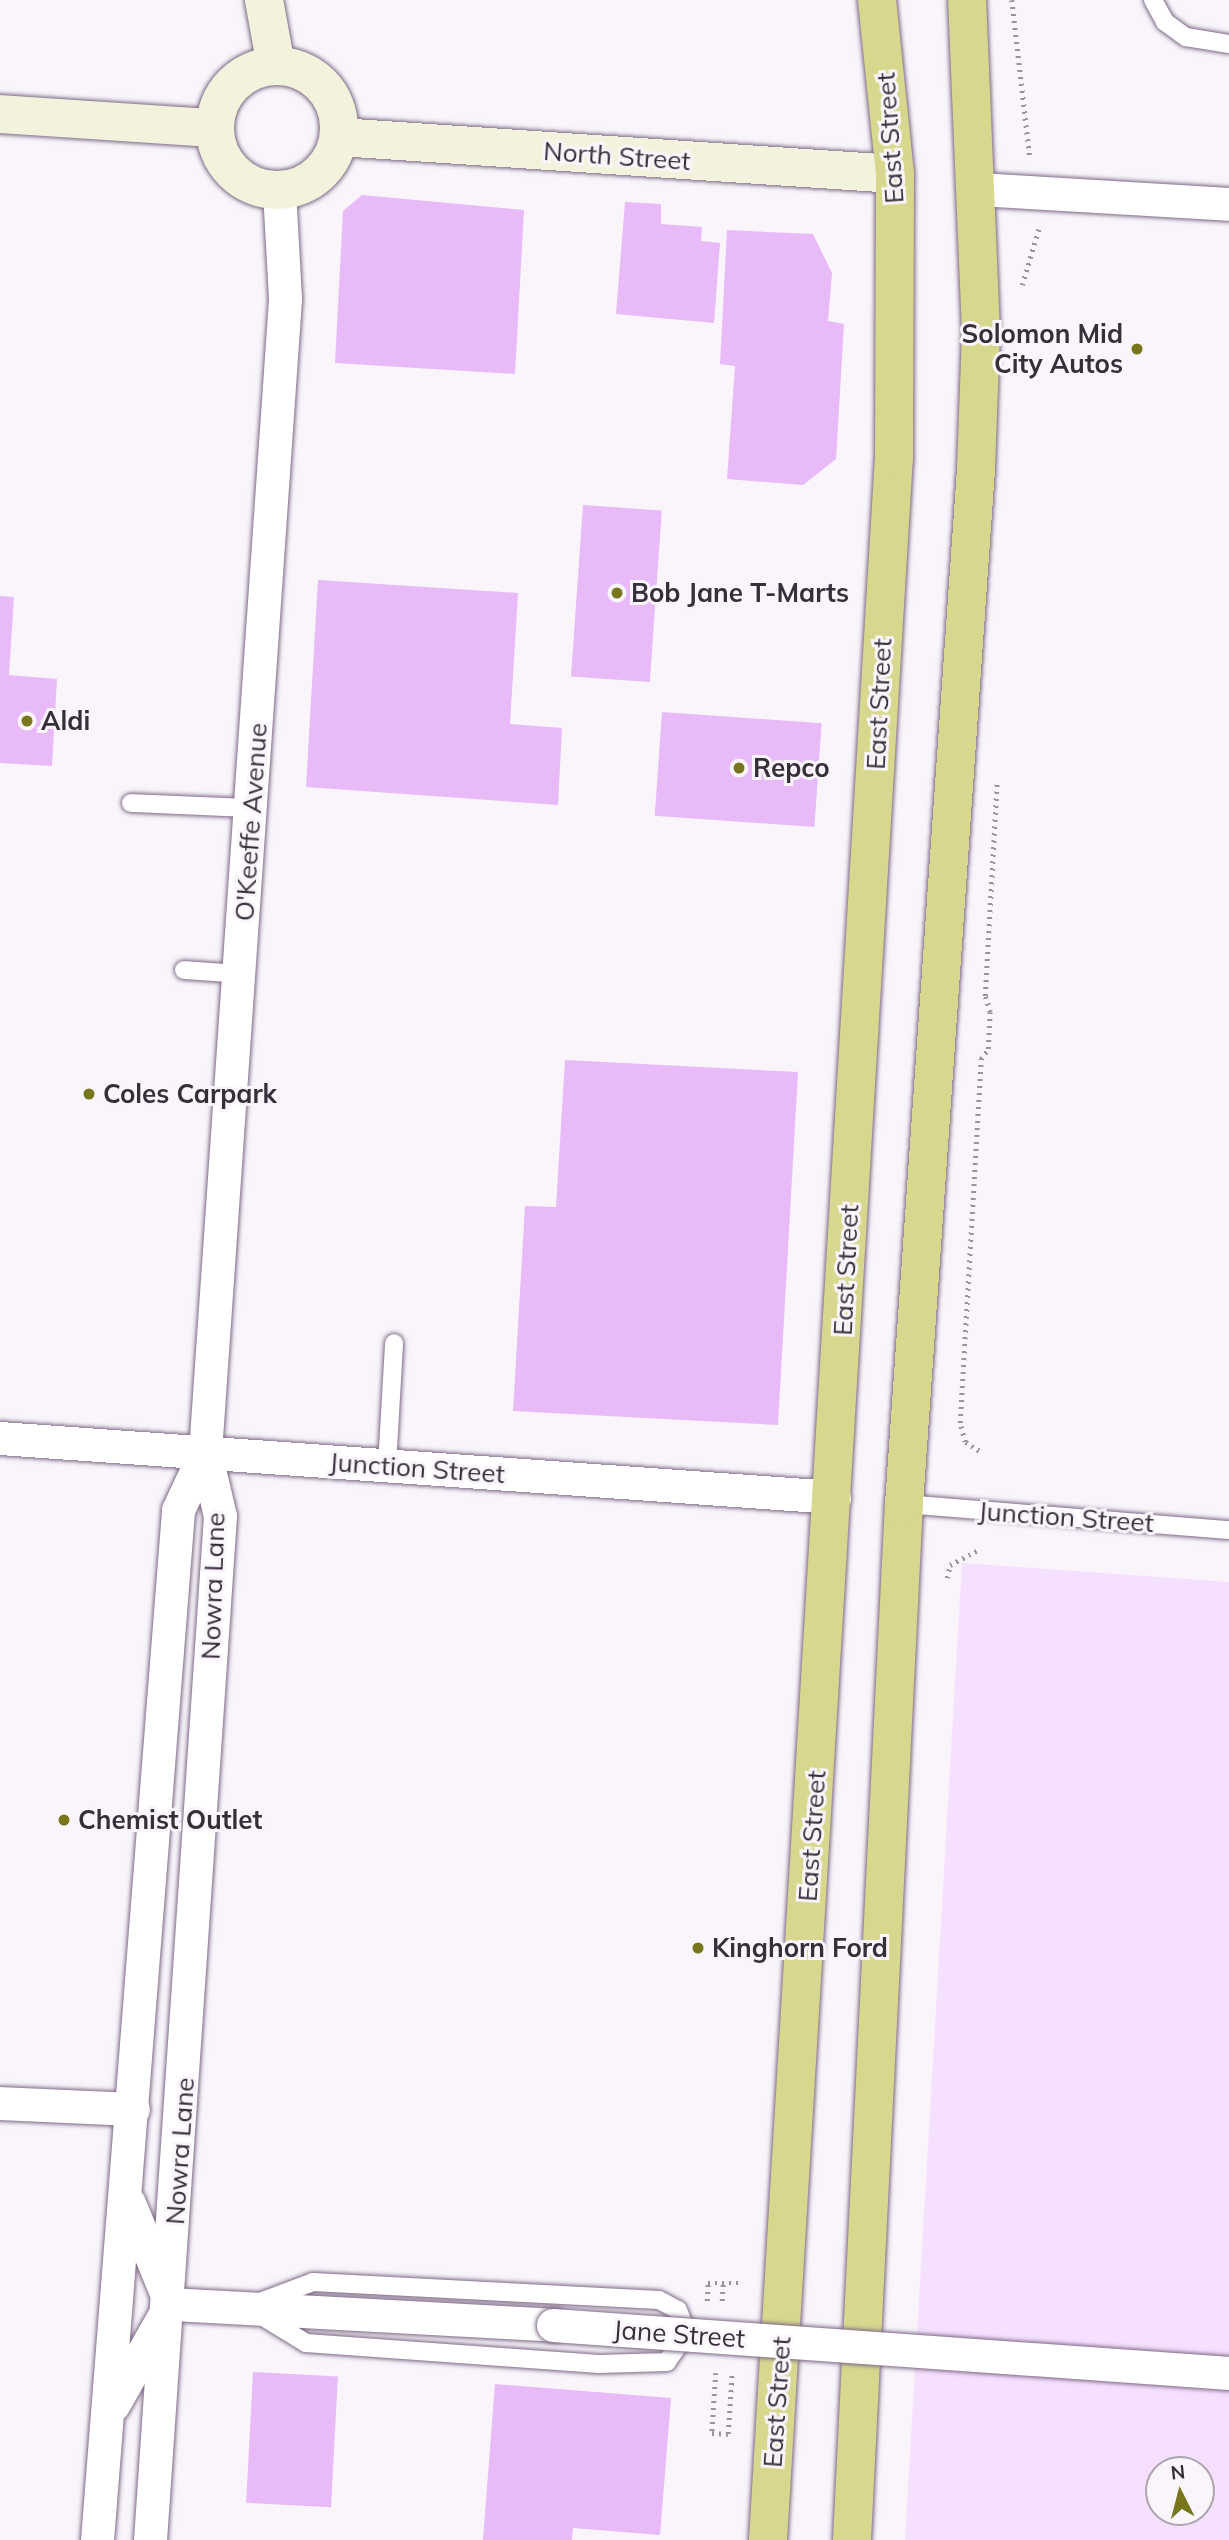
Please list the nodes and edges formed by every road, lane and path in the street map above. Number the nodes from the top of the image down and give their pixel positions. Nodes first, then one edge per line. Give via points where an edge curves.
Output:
1 (264, 0) edge
2 (877, 0) edge
3 (967, 0) edge
4 (1012, 0) edge
5 (1153, 0) edge
6 (1229, 44) edge
7 (276, 66) junction
8 (0, 114) edge
9 (213, 128) junction
10 (339, 137) junction
11 (895, 174) junction
12 (978, 189) junction
13 (279, 191) junction
14 (1035, 192) junction
15 (1229, 204) edge
16 (1021, 300) dead end
17 (998, 773) dead end
18 (131, 803) dead end
19 (251, 808) junction
20 (184, 970) dead end
21 (242, 974) junction
22 (394, 1343) dead end
23 (0, 1438) edge
24 (979, 1451) dead end
25 (205, 1452) junction
26 (387, 1466) junction
27 (834, 1497) junction
28 (904, 1504) junction
29 (1229, 1530) edge
30 (976, 1551) dead end
31 (947, 1578) dead end
32 (0, 2103) edge
33 (133, 2109) junction
34 (127, 2196) junction
35 (742, 2273) dead end
36 (171, 2304) junction
37 (247, 2307) junction
38 (706, 2310) dead end
39 (1229, 2373) edge
40 (702, 2375) dead end
41 (746, 2376) dead end
42 (107, 2415) junction
43 (97, 2540) edge
44 (150, 2540) edge
45 (768, 2540) edge
46 (852, 2540) edge

1 - 7 main road
2 - 11 highway, East Street
3 - 12 highway
4 - 14 path
5 - 6 lane via 1174,30
7 - 9 main road via 257,69 226,91
7 - 10 main road via 294,68 324,87 334,102
8 - 9 main road
9 - 13 main road via 226,166 250,184
10 - 11 main road, North Street
10 - 13 main road via 319,175
11 - 27 highway, East Street via 894,459
12 - 14 street
12 - 28 highway via 981,332 964,694
13 - 19 street, O'Keeffe Avenue via 285,298
14 - 15 street
14 - 16 path via 1040,236 1022,272
17 - 24 path via 985,996 990,1013 988,1049 981,1059 960,1423 965,1442
18 - 19 lane
19 - 21 street, O'Keeffe Avenue
20 - 21 lane
21 - 25 street, O'Keeffe Avenue
22 - 26 lane
23 - 25 street, Junction Street
25 - 26 street, Junction Street
25 - 33 street, Nowra Lane via 178,1510
25 - 36 street, Nowra Lane via 220,1516
26 - 27 street, Junction Street
27 - 45 highway, East Street
28 - 29 lane, Junction Street
28 - 46 highway
30 - 31 path via 950,1565
32 - 33 street
33 - 34 street, Nowra Lane
34 - 36 street, Nowra Lane
34 - 42 street, Nowra Lane
35 - 38 path via 742,2286 708,2283
36 - 37 street, Jane Street
36 - 42 street, Nowra Lane
36 - 44 street, Nowra Lane
37 - 37 lane via 313,2282 602,2293 669,2303 685,2320 687,2333 667,2362 598,2364 306,2343
37 - 39 street, Jane Street, bridge
40 - 41 path
42 - 43 street, Nowra Lane

